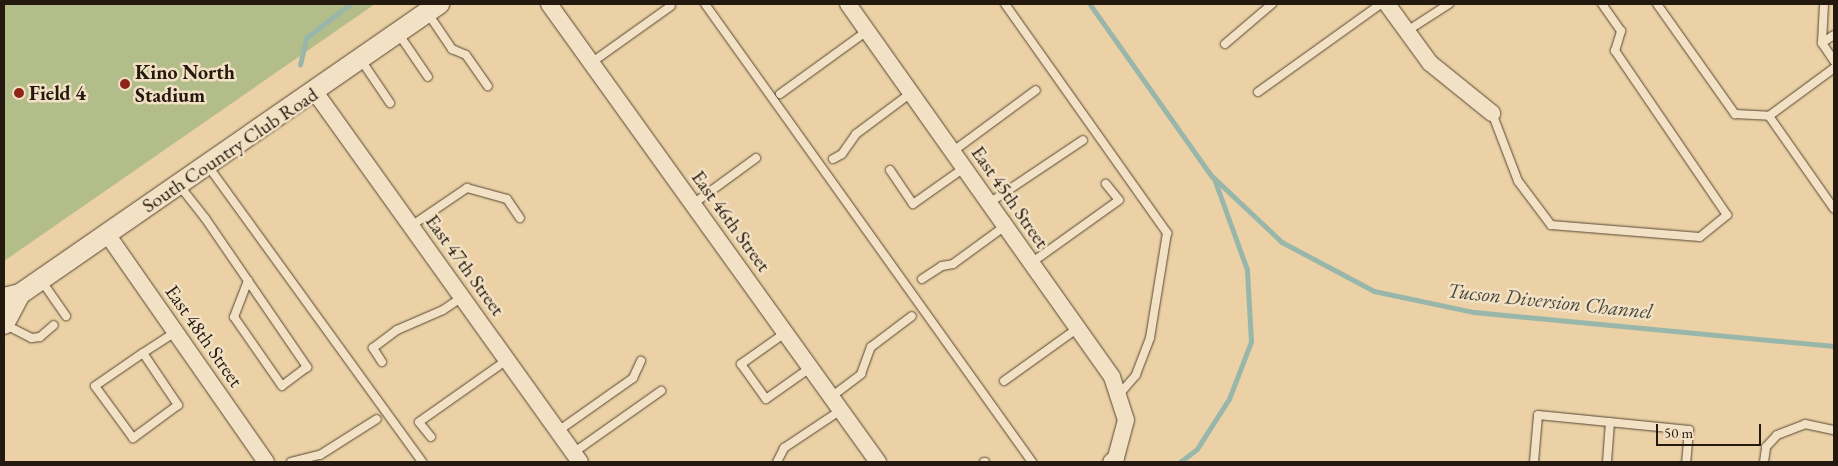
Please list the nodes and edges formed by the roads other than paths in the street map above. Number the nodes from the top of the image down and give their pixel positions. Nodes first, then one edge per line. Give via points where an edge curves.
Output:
1 (549, 4) edge
2 (705, 4) edge
3 (848, 4) edge
4 (1006, 4) edge
5 (1272, 4) edge
6 (1380, 4) edge
7 (1387, 4) edge
8 (1449, 4) edge
9 (1602, 4) edge
10 (1657, 4) edge
11 (1824, 4) edge
12 (671, 6) dead end
13 (433, 8) edge
14 (867, 31) junction
15 (1407, 31) junction
16 (398, 33) junction
17 (1834, 35) edge
18 (1822, 43) junction
19 (1224, 44) dead end
20 (361, 60) junction
21 (1834, 60) edge
22 (591, 63) junction
23 (1834, 68) edge
24 (428, 77) dead end
25 (488, 86) dead end
26 (1036, 90) dead end
27 (315, 92) junction
28 (1258, 92) dead end
29 (910, 93) junction
30 (780, 94) dead end
31 (390, 103) dead end
32 (1492, 113) joint
33 (1769, 116) junction
34 (1082, 140) dead end
35 (952, 152) junction
36 (756, 158) dead end
37 (833, 159) dead end
38 (207, 166) junction
39 (964, 168) junction
40 (890, 170) dead end
41 (1106, 184) dead end
42 (179, 185) junction
43 (989, 203) junction
44 (693, 204) junction
45 (1834, 209) edge
46 (520, 218) dead end
47 (411, 226) junction
48 (1005, 226) junction
49 (107, 234) junction
50 (1031, 263) junction
51 (922, 279) dead end
52 (41, 280) junction
53 (248, 281) junction
54 (12, 296) edge
55 (462, 297) junction
56 (66, 316) dead end
57 (912, 316) dead end
58 (4, 324) edge
59 (54, 325) dead end
60 (1078, 328) junction
61 (175, 332) junction
62 (785, 333) junction
63 (143, 354) junction
64 (507, 360) junction
65 (640, 361) dead end
66 (382, 362) dead end
67 (810, 368) junction
68 (1004, 381) dead end
69 (661, 391) dead end
70 (1118, 396) junction
71 (836, 404) junction
72 (377, 419) dead end
73 (1610, 422) junction
74 (1834, 430) edge
75 (558, 431) junction
76 (430, 437) dead end
77 (576, 457) edge
78 (872, 460) edge
79 (266, 462) edge
80 (290, 462) edge
81 (422, 462) edge
82 (777, 462) edge
83 (1032, 462) edge
84 (1111, 462) edge
85 (1534, 462) edge
86 (1607, 462) edge
87 (1686, 462) edge
88 (1764, 462) edge

1 - 22 street, East 46th Street
2 - 83 lane
3 - 14 street, East 45th Street
4 - 70 lane via 1167,233 1150,338 1136,375
5 - 19 lane
6 - 28 lane
7 - 15 street
8 - 15 lane
9 - 32 lane via 1621,32 1615,51 1727,215 1700,237 1551,225 1518,181
10 - 33 lane via 1735,114
11 - 18 lane
12 - 22 lane
13 - 16 street, South Country Club Road
13 - 25 lane via 452,49 466,55
14 - 29 street, East 45th Street
14 - 30 lane
15 - 32 street via 1430,63
16 - 20 street, South Country Club Road
16 - 24 lane
17 - 18 lane
18 - 21 lane
20 - 27 street, South Country Club Road
20 - 31 lane
22 - 44 street, East 46th Street
23 - 33 lane
26 - 35 lane
27 - 38 street, South Country Club Road
27 - 47 street, East 47th Street
29 - 35 street, East 45th Street
29 - 37 lane via 856,134 842,154
33 - 45 lane
34 - 43 lane
35 - 39 street, East 45th Street
36 - 44 lane
38 - 42 street, South Country Club Road
38 - 81 lane
39 - 40 lane via 913,204
39 - 43 street, East 45th Street
41 - 50 lane via 1119,200
42 - 49 street, South Country Club Road
42 - 53 lane
43 - 48 street, East 45th Street
44 - 62 street, East 46th Street
46 - 47 lane via 507,199 467,188
47 - 55 street, East 47th Street
48 - 50 street, East 45th Street
48 - 51 lane via 953,264 942,266
49 - 52 street, South Country Club Road
49 - 61 street, East 48th Street
50 - 60 street, East 45th Street
52 - 54 street, South Country Club Road
52 - 56 lane
53 - 53 lane via 234,317 282,386 307,368
54 - 58 street, South Country Club Road
55 - 64 street, East 47th Street
55 - 66 lane via 442,310 397,330 373,348
57 - 71 lane via 871,347 861,374
58 - 59 lane via 32,338 40,337
60 - 68 lane
60 - 70 street, East 45th Street via 1112,377
61 - 63 lane
61 - 79 street, East 48th Street
62 - 67 street, East 46th Street
62 - 67 lane via 741,364 766,399
63 - 63 lane via 95,386 133,438 178,404
64 - 75 street, East 47th Street
64 - 76 lane via 419,422
65 - 75 lane via 633,378
67 - 71 street, East 46th Street
69 - 77 lane
70 - 84 street, East 45th Street via 1126,420 1116,458
71 - 78 street, East 46th Street
71 - 82 lane via 784,448
72 - 80 lane via 320,455
73 - 85 lane via 1538,415
73 - 86 lane
73 - 87 lane via 1689,430
74 - 88 lane via 1805,424 1777,435 1766,447
75 - 77 street, East 47th Street

